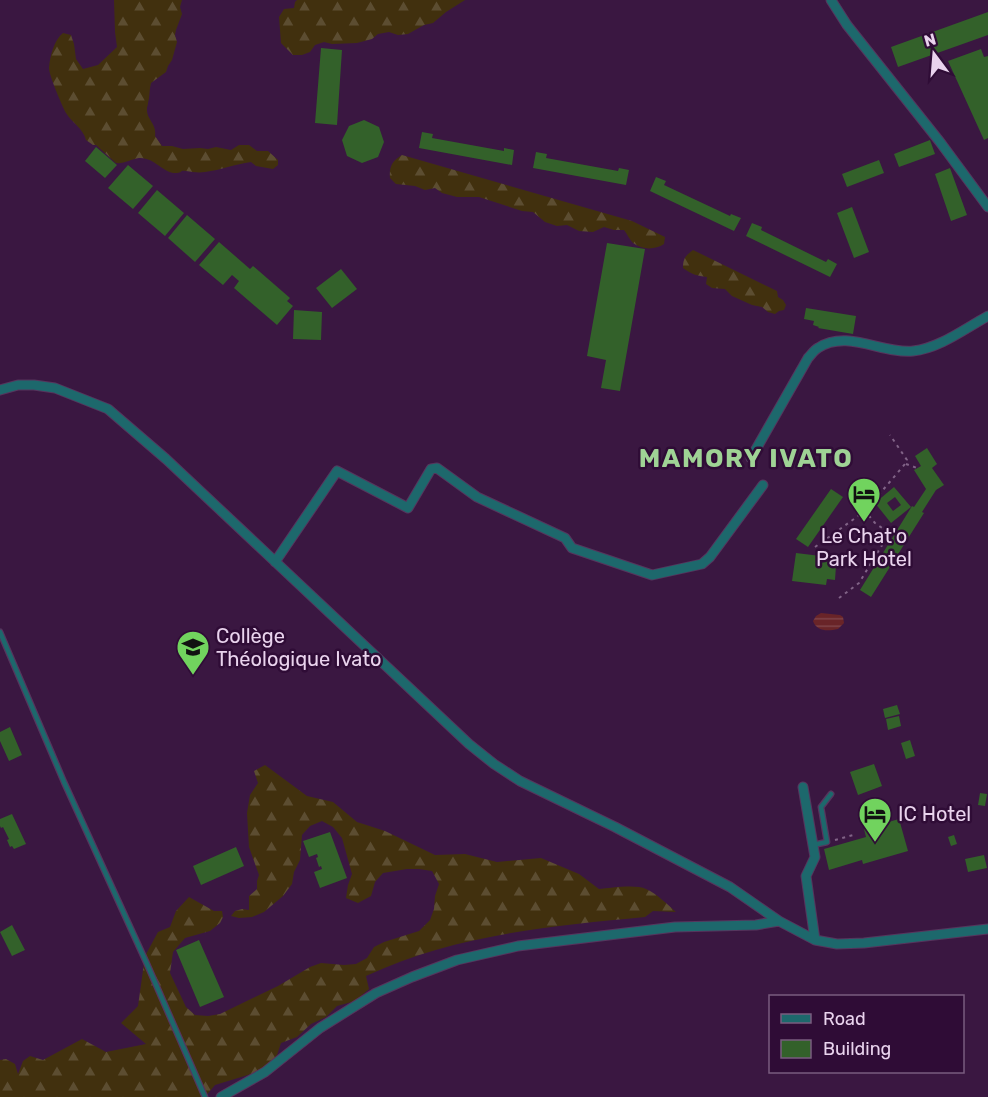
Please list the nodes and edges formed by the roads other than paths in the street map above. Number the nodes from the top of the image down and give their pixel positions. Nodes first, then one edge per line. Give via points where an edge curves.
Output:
1 (831, 0) edge
2 (988, 207) edge
3 (988, 316) edge
4 (0, 390) edge
5 (752, 458) dead end
6 (763, 485) dead end
7 (275, 562) junction
8 (0, 632) edge
9 (803, 787) dead end
10 (831, 794) dead end
11 (813, 845) junction
12 (779, 921) junction
13 (988, 929) edge
14 (815, 940) junction
15 (205, 1097) edge
16 (221, 1097) edge

1 - 2 street
3 - 5 street via 946,340 915,351 846,340 817,348
4 - 7 street via 18,385 55,388 108,409
6 - 7 street via 702,564 652,575 572,548 566,538 477,497 437,468 432,469 408,508 337,471
7 - 12 street via 494,764 520,781 730,887
8 - 15 lane
9 - 11 street
10 - 11 lane via 821,807 827,842
11 - 14 street via 815,857 806,876
12 - 14 street
12 - 16 street via 675,927 518,946 457,960 376,993 321,1028 265,1072
13 - 14 street via 864,943

